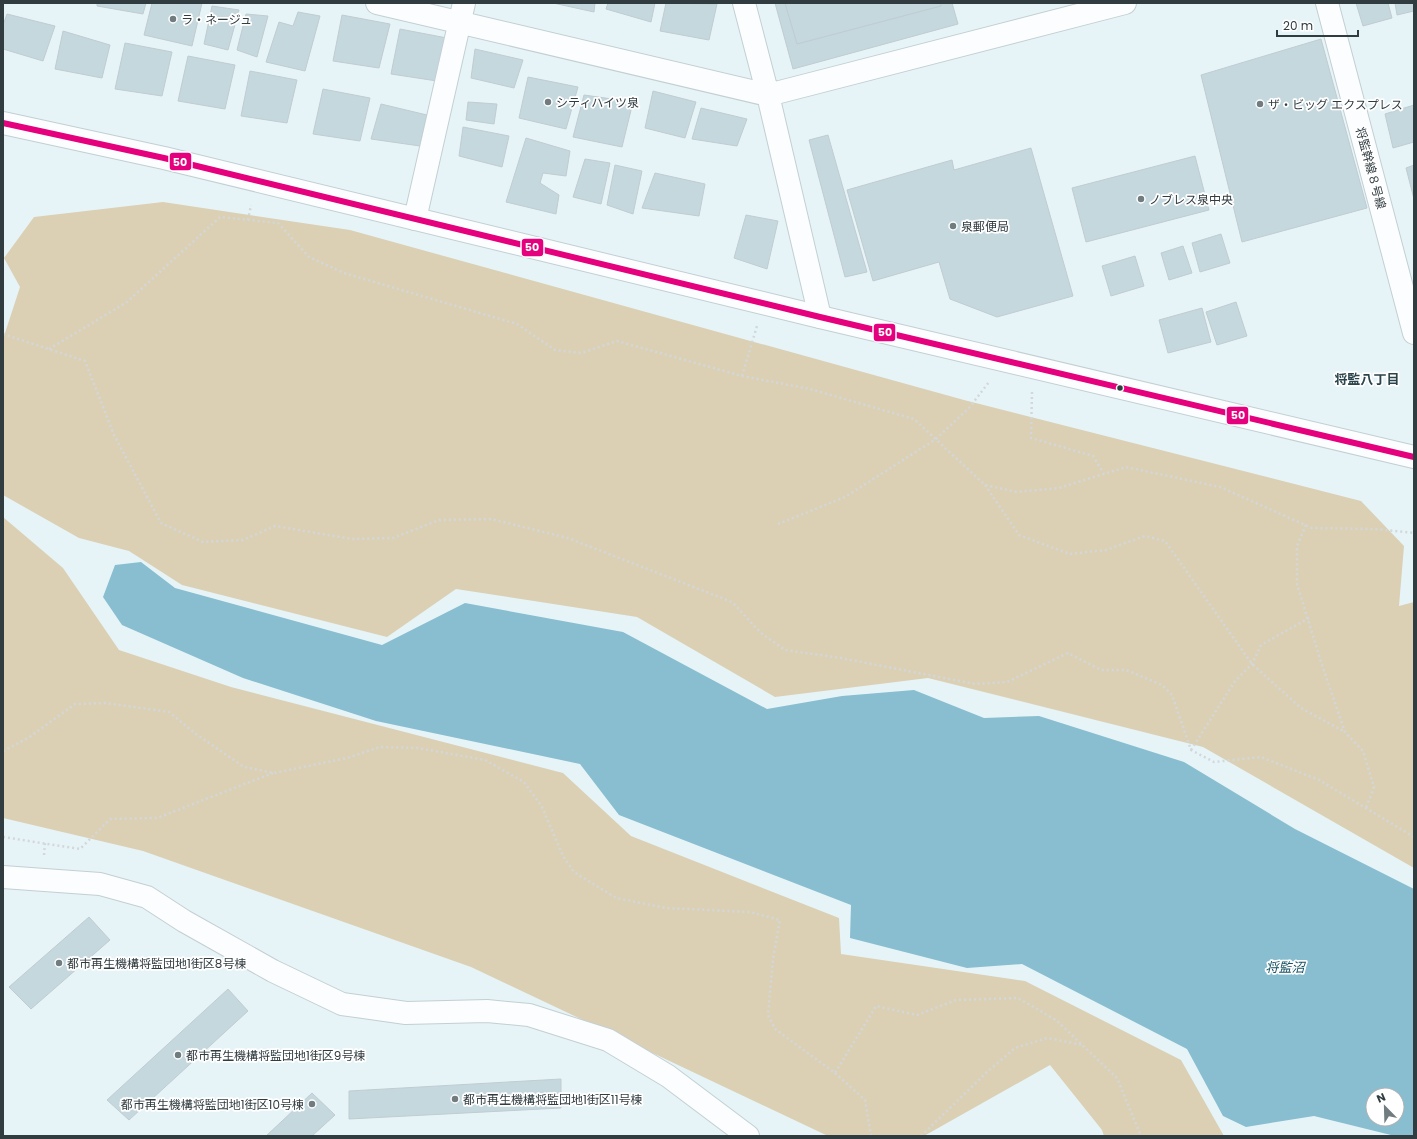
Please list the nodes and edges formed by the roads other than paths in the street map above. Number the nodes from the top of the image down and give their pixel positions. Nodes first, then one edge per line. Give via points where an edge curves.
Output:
1 (377, 3) edge
2 (744, 3) edge
3 (1125, 3) edge
4 (1327, 3) edge
5 (462, 13) edge
6 (768, 95) junction
7 (3, 123) edge
8 (415, 219) junction
9 (820, 316) junction
10 (1414, 332) edge
11 (1414, 457) edge
12 (3, 877) edge
13 (748, 1136) edge

1 - 5 street
2 - 6 street
3 - 6 street
4 - 10 street, 将監幹線８号線
5 - 6 street
5 - 8 street
6 - 9 street
7 - 8 street via 164,158
8 - 9 street
9 - 11 street
12 - 13 street via 100,884 146,897 273,971 342,1004 406,1013 487,1011 529,1015 608,1040 668,1076

